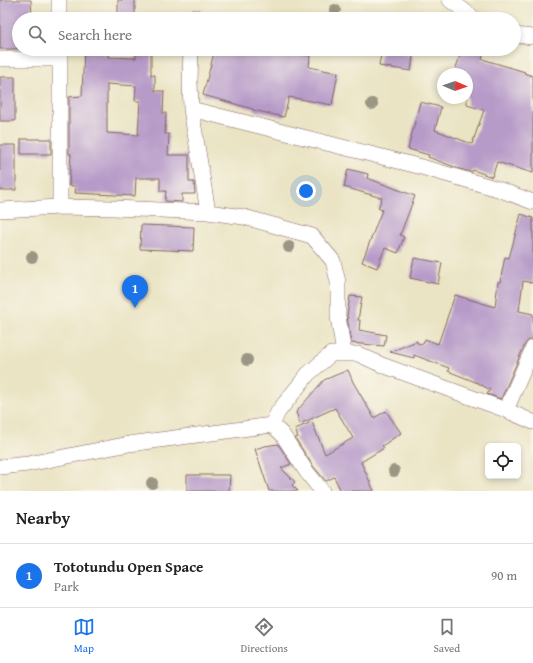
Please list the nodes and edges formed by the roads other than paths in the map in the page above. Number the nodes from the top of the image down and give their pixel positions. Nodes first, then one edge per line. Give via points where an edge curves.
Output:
1 (59, 0) edge
2 (450, 0) edge
3 (59, 12) edge
4 (466, 12) edge
5 (521, 36) edge
6 (533, 37) edge
7 (36, 56) edge
8 (60, 56) edge
9 (191, 56) edge
10 (0, 59) edge
11 (191, 109) junction
12 (533, 202) edge
13 (60, 207) junction
14 (0, 210) edge
15 (208, 212) junction
16 (533, 348) edge
17 (344, 354) junction
18 (506, 410) junction
19 (533, 422) edge
20 (272, 425) junction
21 (0, 467) edge
22 (322, 491) edge

1 - 3 street
2 - 4 street
5 - 6 street
7 - 10 street
8 - 13 street
9 - 11 street
11 - 12 street via 418,166
11 - 15 street
13 - 14 street
13 - 15 street
15 - 17 street via 244,217 312,236 333,261 338,282 338,316
16 - 18 street
17 - 18 street via 358,354
17 - 20 street via 331,354 308,374 278,412
18 - 19 street
20 - 21 street via 136,443
20 - 22 street via 282,434

